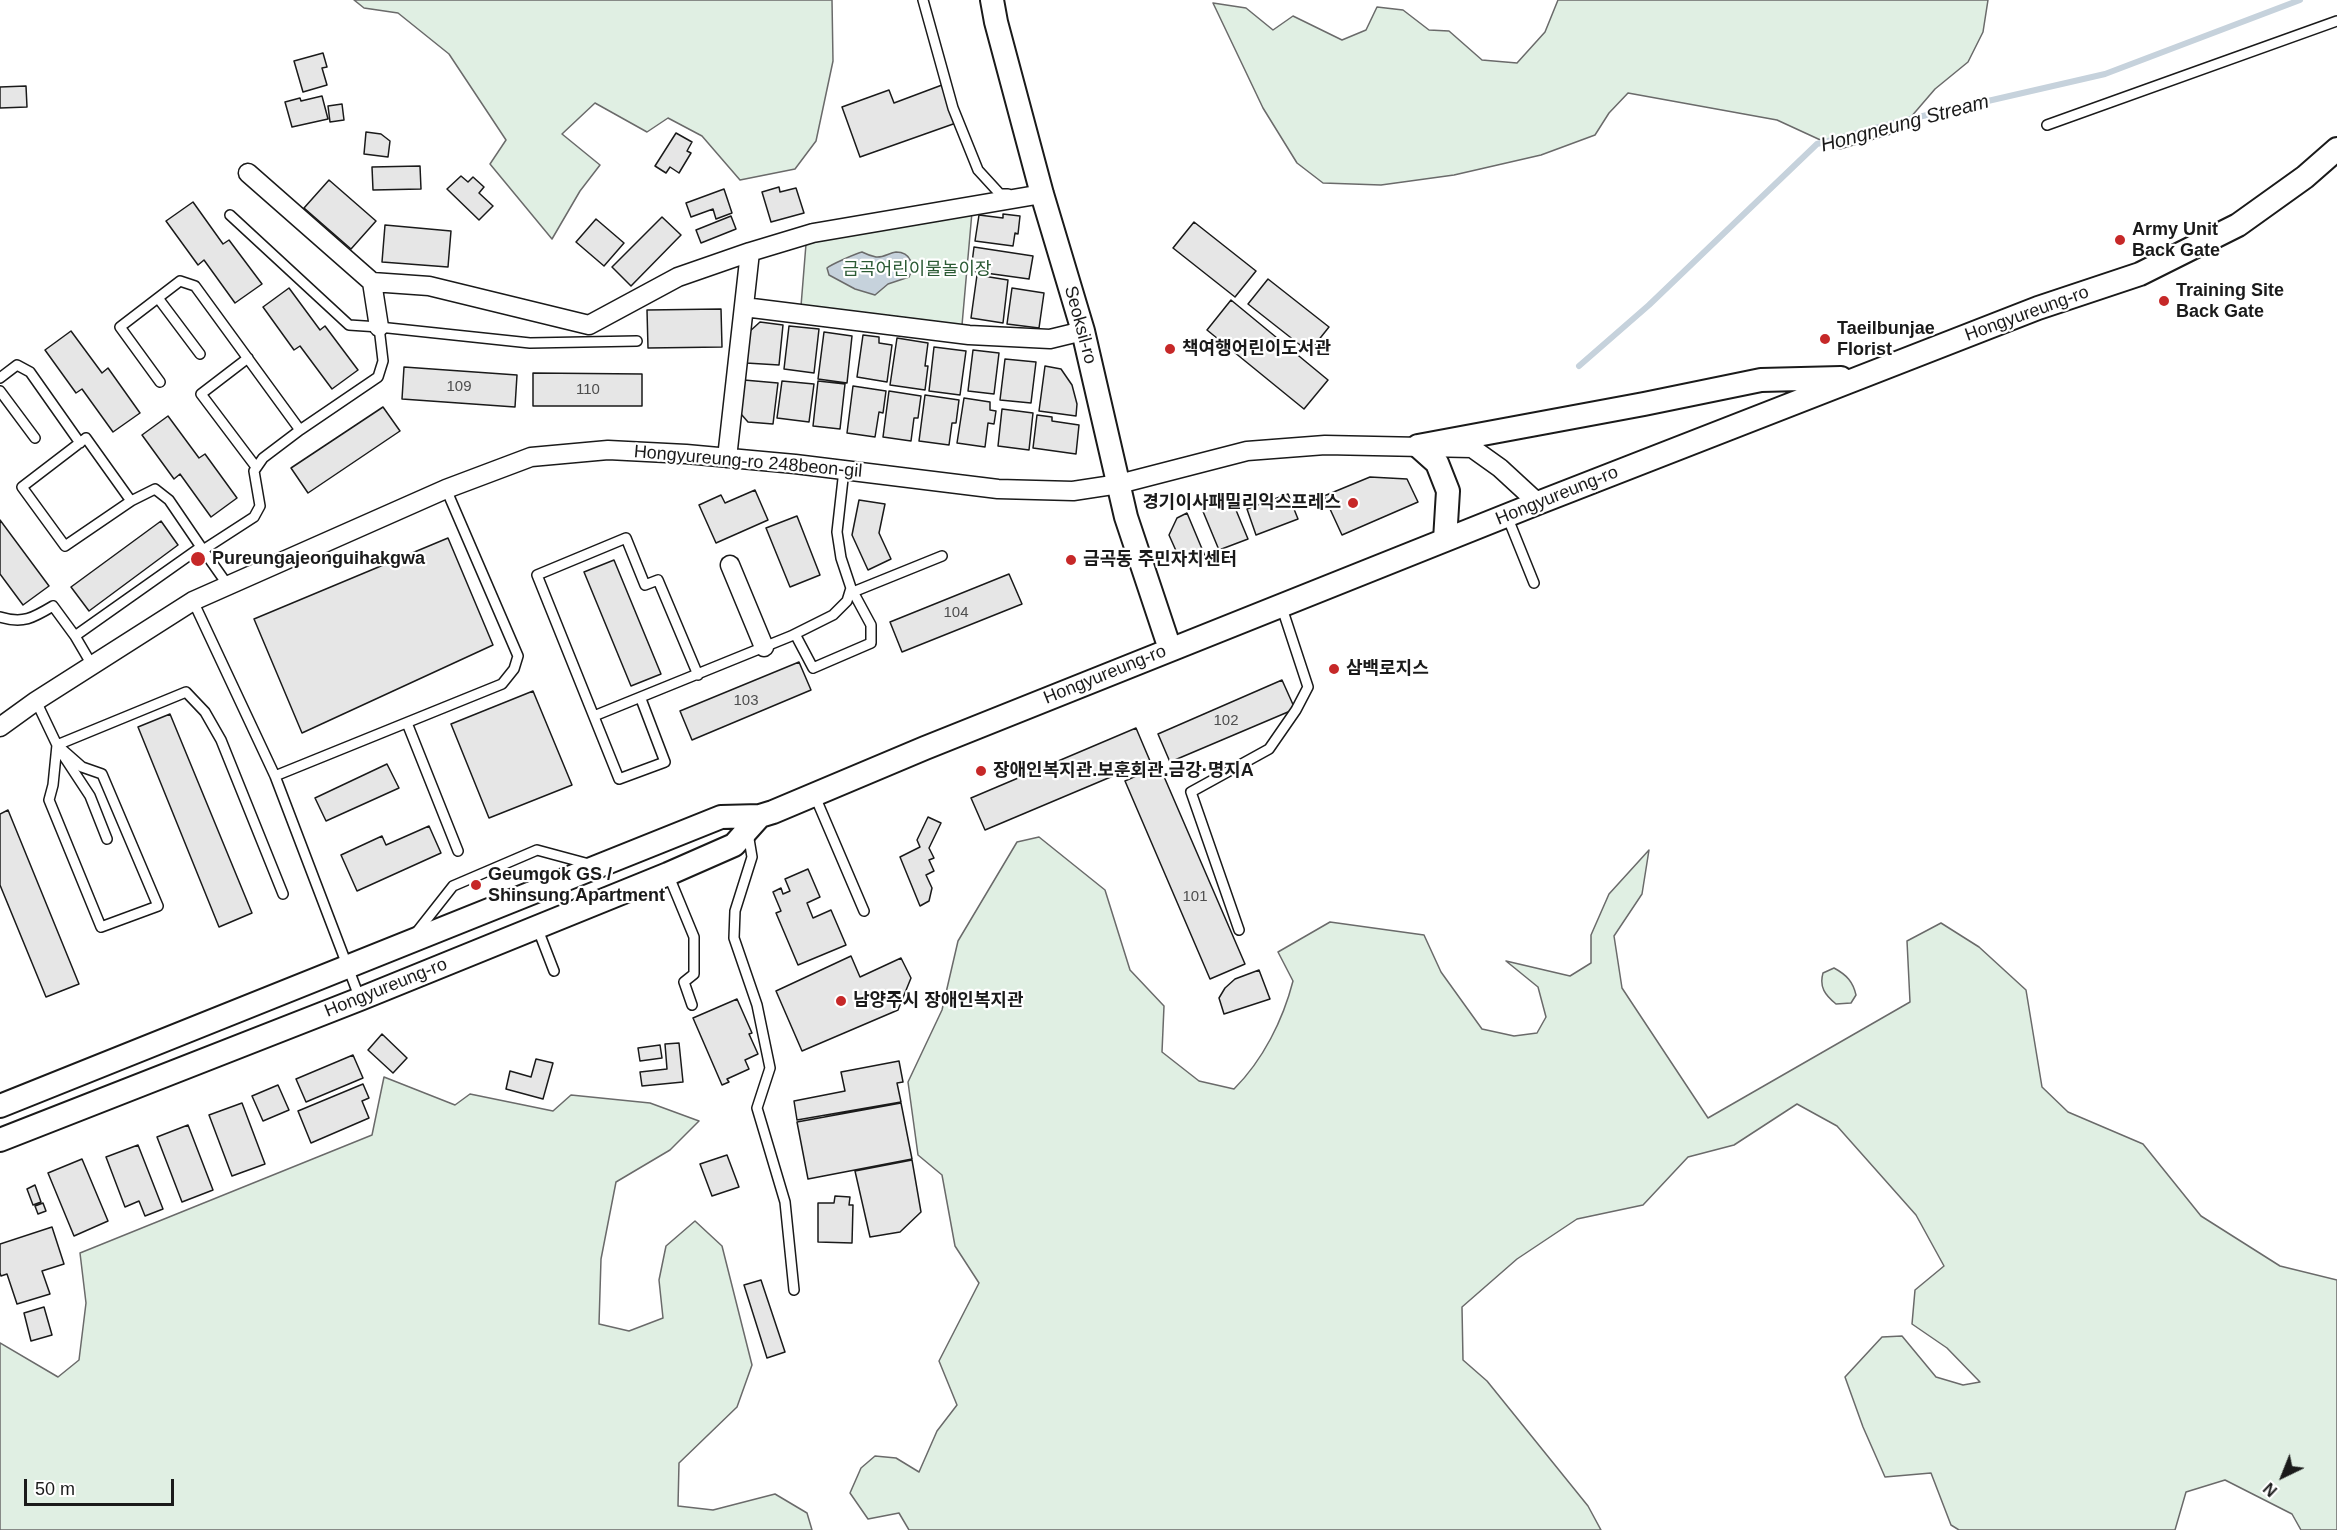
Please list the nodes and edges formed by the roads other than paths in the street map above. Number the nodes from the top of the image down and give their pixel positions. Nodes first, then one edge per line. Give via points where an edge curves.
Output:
1 (923, 0) edge
2 (992, 0) edge
3 (2337, 21) edge
4 (2047, 125) dead end
5 (2337, 149) edge
6 (248, 173) dead end
7 (1042, 194) junction
8 (230, 215) dead end
9 (750, 252) junction
10 (372, 282) junction
11 (158, 298) junction
12 (744, 307) junction
13 (379, 327) junction
14 (1083, 331) junction
15 (637, 341) dead end
16 (200, 354) dead end
17 (248, 358) junction
18 (0, 378) edge
19 (1857, 378) junction
20 (160, 382) dead end
21 (0, 391) edge
22 (300, 430) junction
23 (34, 438) dead end
24 (80, 443) junction
25 (1418, 446) junction
26 (727, 458) junction
27 (256, 467) junction
28 (844, 470) junction
29 (1119, 484) junction
30 (446, 489) junction
31 (131, 501) junction
32 (1538, 503) junction
33 (1507, 516) junction
34 (1444, 540) junction
35 (202, 548) junction
36 (942, 556) dead end
37 (730, 565) dead end
38 (1534, 583) dead end
39 (227, 585) junction
40 (852, 590) junction
41 (193, 601) junction
42 (1281, 605) junction
43 (0, 617) edge
44 (795, 634) junction
45 (75, 636) junction
46 (764, 647) junction
47 (1170, 649) junction
48 (92, 665) junction
49 (698, 675) junction
50 (641, 699) junction
51 (36, 701) junction
52 (594, 716) junction
53 (407, 723) junction
54 (0, 727) edge
55 (57, 745) junction
56 (275, 776) junction
57 (814, 794) junction
58 (754, 823) junction
59 (107, 839) dead end
60 (458, 851) dead end
61 (595, 866) junction
62 (668, 874) junction
63 (283, 894) dead end
64 (864, 911) dead end
65 (537, 927) junction
66 (1239, 930) dead end
67 (409, 942) junction
68 (347, 966) junction
69 (554, 971) dead end
70 (360, 999) junction
71 (692, 1005) dead end
72 (0, 1106) edge
73 (0, 1140) edge
74 (794, 1290) dead end

1 - 7 lane via 953,108 978,170 1000,194
2 - 7 street, Seoksil-ro
3 - 4 lane
5 - 19 street, Hongyureung-ro via 2238,225 2140,274 2038,308
6 - 10 street
7 - 9 street via 813,233
7 - 14 street, Seoksil-ro
8 - 13 lane via 350,325
9 - 10 street via 678,278 589,325 429,286
9 - 12 street
10 - 13 street
11 - 16 lane
11 - 17 lane via 180,281 195,286
11 - 20 lane via 120,327
12 - 14 street via 969,335 1050,339
12 - 26 street
13 - 15 lane via 530,343
13 - 22 lane via 383,361 378,376
14 - 29 street, Seoksil-ro
17 - 22 lane
17 - 27 lane via 201,394
18 - 24 lane via 17,365 30,372
19 - 25 street via 1761,380
19 - 32 street, Hongyureung-ro
21 - 23 lane
22 - 27 lane
24 - 31 lane via 86,438
24 - 31 lane via 22,487 65,546
25 - 29 street, Hongyureung-ro 248beon-gil via 1325,445 1247,451
25 - 32 street, Hongyureung-ro 248beon-gil via 1472,448
25 - 34 street via 1437,463 1448,491
26 - 28 street, Hongyureung-ro 248beon-gil
26 - 30 street, Hongyureung-ro 248beon-gil via 608,450 531,457
27 - 35 lane via 260,506 254,517
28 - 29 street, Hongyureung-ro 248beon-gil via 998,489 1074,491
28 - 40 lane via 837,532
29 - 47 street, Seoksil-ro via 1126,517
30 - 39 street, Hongyureung-ro 248beon-gil
30 - 53 lane via 518,656 502,684
31 - 35 lane via 155,489 170,500
32 - 33 street, Hongyureung-ro
33 - 34 street, Hongyureung-ro
33 - 38 lane
34 - 42 street, Hongyureung-ro
35 - 39 lane
35 - 45 lane
36 - 40 lane
37 - 46 street
39 - 41 street, Hongyureung-ro 248beon-gil
40 - 44 lane via 848,601 833,615
40 - 44 lane via 871,625 871,643 813,668
41 - 48 street, Hongyureung-ro 248beon-gil
41 - 56 lane
42 - 47 street, Hongyureung-ro
42 - 66 lane via 1308,687 1269,749 1191,792
43 - 45 lane via 20,622 53,606
44 - 46 lane
45 - 48 lane
46 - 49 lane
47 - 57 street, Hongyureung-ro
48 - 51 street, Hongyureung-ro 248beon-gil
49 - 50 lane
49 - 52 lane via 658,580 645,585 626,538 537,575
50 - 52 lane
50 - 52 lane via 665,762 619,779
51 - 54 street, Hongyureung-ro 248beon-gil
51 - 55 lane
53 - 56 lane
53 - 60 lane
55 - 55 lane via 49,800 101,927 158,906 102,774 82,767
55 - 59 lane via 90,796
55 - 63 lane via 186,692 205,712 221,740
56 - 68 lane
57 - 58 street, Hongyureung-ro
57 - 64 lane
58 - 61 street, Hongyureung-ro via 721,817
58 - 62 street, Hongyureung-ro via 734,845
58 - 74 lane via 752,857 735,911 734,938 757,1005 770,1068 757,1108 785,1202
61 - 67 street, Hongyureung-ro
61 - 67 lane via 537,850 453,886
62 - 65 street, Hongyureung-ro
62 - 71 lane via 694,937 694,974 684,982
65 - 69 lane
65 - 70 street, Hongyureung-ro
67 - 68 street, Hongyureung-ro
68 - 70 lane
68 - 72 street, Hongyureung-ro
70 - 73 street, Hongyureung-ro

